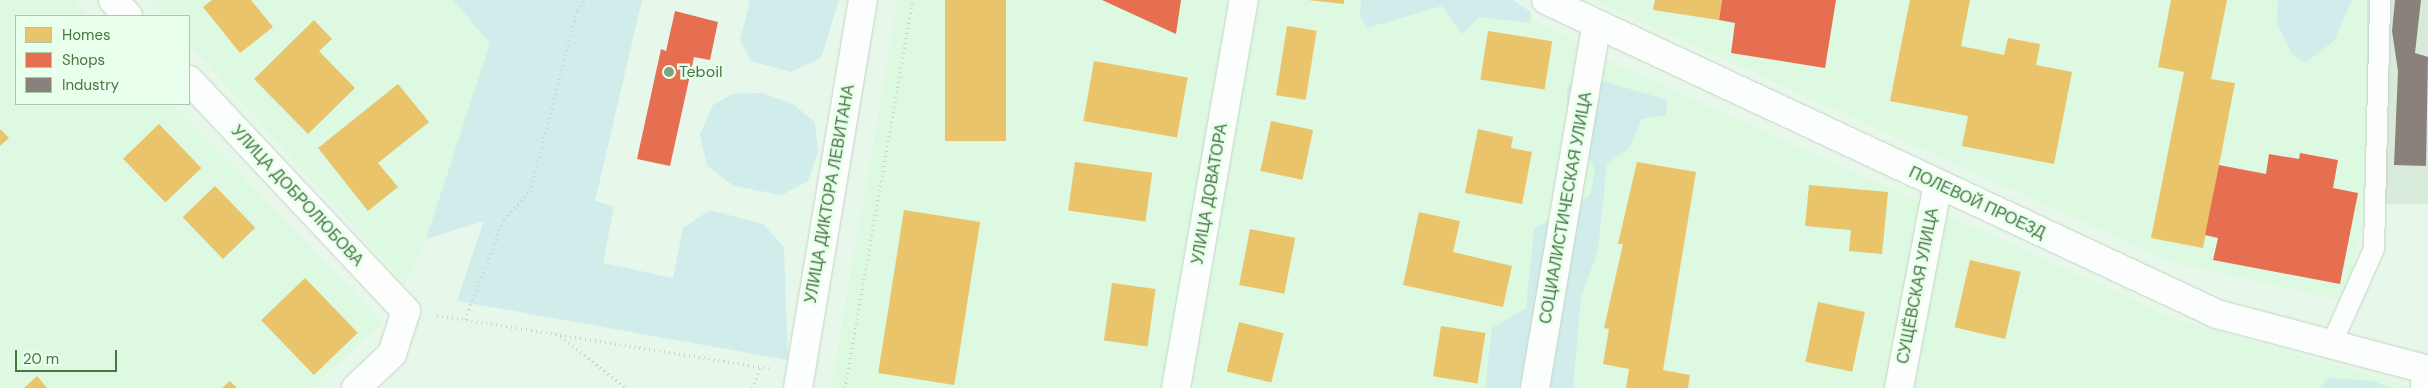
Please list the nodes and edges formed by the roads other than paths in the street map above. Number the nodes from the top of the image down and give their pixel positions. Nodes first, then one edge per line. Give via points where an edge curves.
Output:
1 (113, 0) edge
2 (863, 0) edge
3 (1244, 0) edge
4 (1546, 0) edge
5 (2380, 0) edge
6 (127, 15) edge
7 (1596, 27) junction
8 (190, 81) edge
9 (1938, 184) junction
10 (2330, 345) junction
11 (2424, 375) edge
12 (356, 388) edge
13 (798, 388) edge
14 (1176, 388) edge
15 (1536, 388) edge
16 (1899, 388) edge

1 - 6 street
2 - 13 street, УЛИЦА ДИКТОРА ЛЕВИТАНА
3 - 14 street, УЛИЦА ДОВАТОРА
4 - 7 street, ПОЛЕВОЙ ПРОЕЗД
5 - 10 lane via 2374,249
7 - 9 street, ПОЛЕВОЙ ПРОЕЗД
7 - 15 street, СОЦИАЛИСТИЧЕСКАЯ УЛИЦА
8 - 12 street, УЛИЦА ДОБРОЛЮБОВА via 406,311 392,354
9 - 10 street, ПОЛЕВОЙ ПРОЕЗД via 2217,314
9 - 16 street, СУЩЁВСКАЯ УЛИЦА
10 - 11 street, ПОЛЕВОЙ ПРОЕЗД

